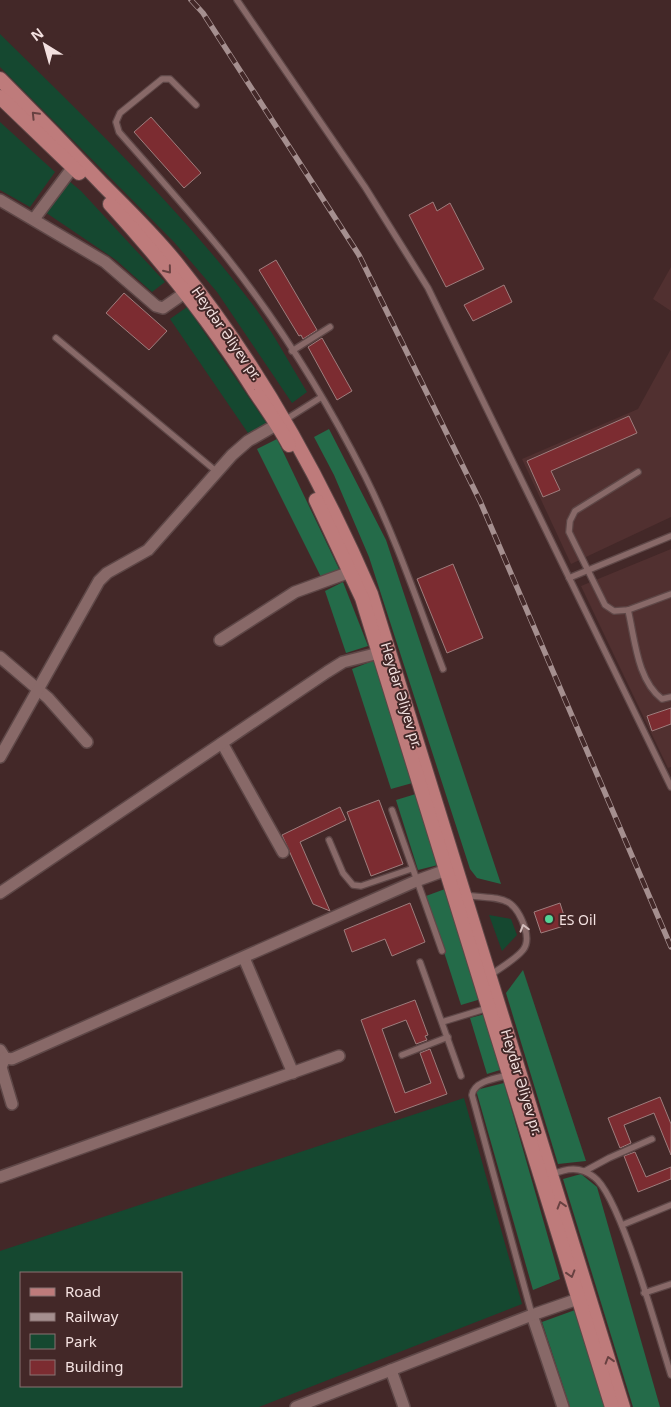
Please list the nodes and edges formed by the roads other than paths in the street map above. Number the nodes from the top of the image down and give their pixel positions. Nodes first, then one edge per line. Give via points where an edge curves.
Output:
1 (237, 0) edge
2 (0, 79) edge
3 (1, 100) edge
4 (196, 105) dead end
5 (73, 167) junction
6 (0, 200) edge
7 (34, 219) junction
8 (186, 292) junction
9 (330, 327) dead end
10 (56, 338) dead end
11 (292, 351) junction
12 (320, 398) junction
13 (281, 422) junction
14 (217, 472) junction
15 (638, 472) dead end
16 (671, 536) edge
17 (588, 570) junction
18 (350, 572) junction
19 (568, 578) junction
20 (671, 594) edge
21 (628, 610) junction
22 (220, 640) dead end
23 (379, 653) junction
24 (0, 657) edge
25 (443, 669) dead end
26 (38, 688) junction
27 (671, 696) edge
28 (87, 742) dead end
29 (222, 744) junction
30 (0, 757) edge
31 (671, 787) edge
32 (392, 810) dead end
33 (329, 840) dead end
34 (283, 852) dead end
35 (411, 869) junction
36 (446, 870) junction
37 (416, 881) junction
38 (0, 892) edge
39 (464, 895) junction
40 (442, 951) dead end
41 (244, 958) junction
42 (420, 962) dead end
43 (490, 976) junction
44 (488, 1008) junction
45 (442, 1022) junction
46 (448, 1037) junction
47 (3, 1054) edge
48 (402, 1055) dead end
49 (339, 1056) dead end
50 (292, 1073) junction
51 (509, 1075) junction
52 (461, 1076) dead end
53 (12, 1104) dead end
54 (652, 1139) dead end
55 (585, 1171) junction
56 (552, 1174) junction
57 (0, 1177) edge
58 (671, 1205) edge
59 (622, 1225) junction
60 (671, 1284) edge
61 (644, 1294) junction
62 (578, 1299) junction
63 (532, 1315) junction
64 (391, 1370) junction
65 (671, 1375) edge
66 (296, 1407) edge
67 (404, 1407) edge
68 (563, 1407) edge
69 (612, 1407) edge
70 (623, 1407) edge

1 - 19 lane via 365,187 428,288
13 -> 2 main road, Heydər Əliyev pr. via 250,364 178,264
3 - 5 main road, Heydər Əliyev pr.
4 - 11 lane via 170,79 162,79 120,112 116,122 119,132 225,256
5 - 7 street
5 -> 8 main road, Heydər Əliyev pr. via 143,240
6 - 7 street
7 - 8 street via 105,262 156,306 163,308
8 - 13 main road, Heydər Əliyev pr.
9 - 11 lane
10 - 14 lane
11 - 12 lane
12 - 13 lane
12 - 25 lane via 365,476 402,560
13 - 14 street via 248,441
13 - 18 main road, Heydər Əliyev pr.
13 - 39 main road, Heydər Əliyev pr. via 339,524 371,594
14 - 26 street via 148,550 99,581
15 - 17 lane via 575,511 568,532
16 - 17 lane
17 - 19 lane
17 - 21 lane via 605,605 614,611
18 - 22 street via 295,592
18 - 23 main road, Heydər Əliyev pr. via 362,598
19 - 31 lane
20 - 21 lane
21 - 27 lane via 652,692 662,700
23 - 29 street via 343,662
23 - 36 main road, Heydər Əliyev pr.
24 - 26 street
26 - 28 street
26 - 30 street
29 - 34 street
29 - 38 street
32 - 35 lane
33 - 35 lane via 343,873 353,885 361,886
35 - 37 lane
36 - 37 street
36 - 44 main road, Heydər Əliyev pr.
37 - 40 lane
37 - 41 street
39 - 43 main road, Heydər Əliyev pr.
43 -> 39 lane via 523,951 527,934 519,912 508,901
41 - 47 street via 12,1059
41 - 50 street
42 - 45 lane
43 - 56 main road, Heydər Əliyev pr.
44 - 45 lane
44 - 51 main road, Heydər Əliyev pr.
45 - 46 lane
46 - 48 lane
46 - 52 lane
47 - 53 street via 1,1067
49 - 50 street
50 - 57 street
51 -> 62 main road, Heydər Əliyev pr.
51 - 63 lane via 477,1086 472,1095
54 - 55 lane
55 - 56 lane via 574,1168
55 - 59 lane via 596,1178 606,1191
70 -> 56 main road, Heydər Əliyev pr.
58 - 59 lane
59 - 61 lane
60 - 61 lane
61 - 65 lane
62 - 63 street
62 - 69 main road, Heydər Əliyev pr.
63 - 64 street
63 - 68 street
64 - 66 street
64 - 67 street

